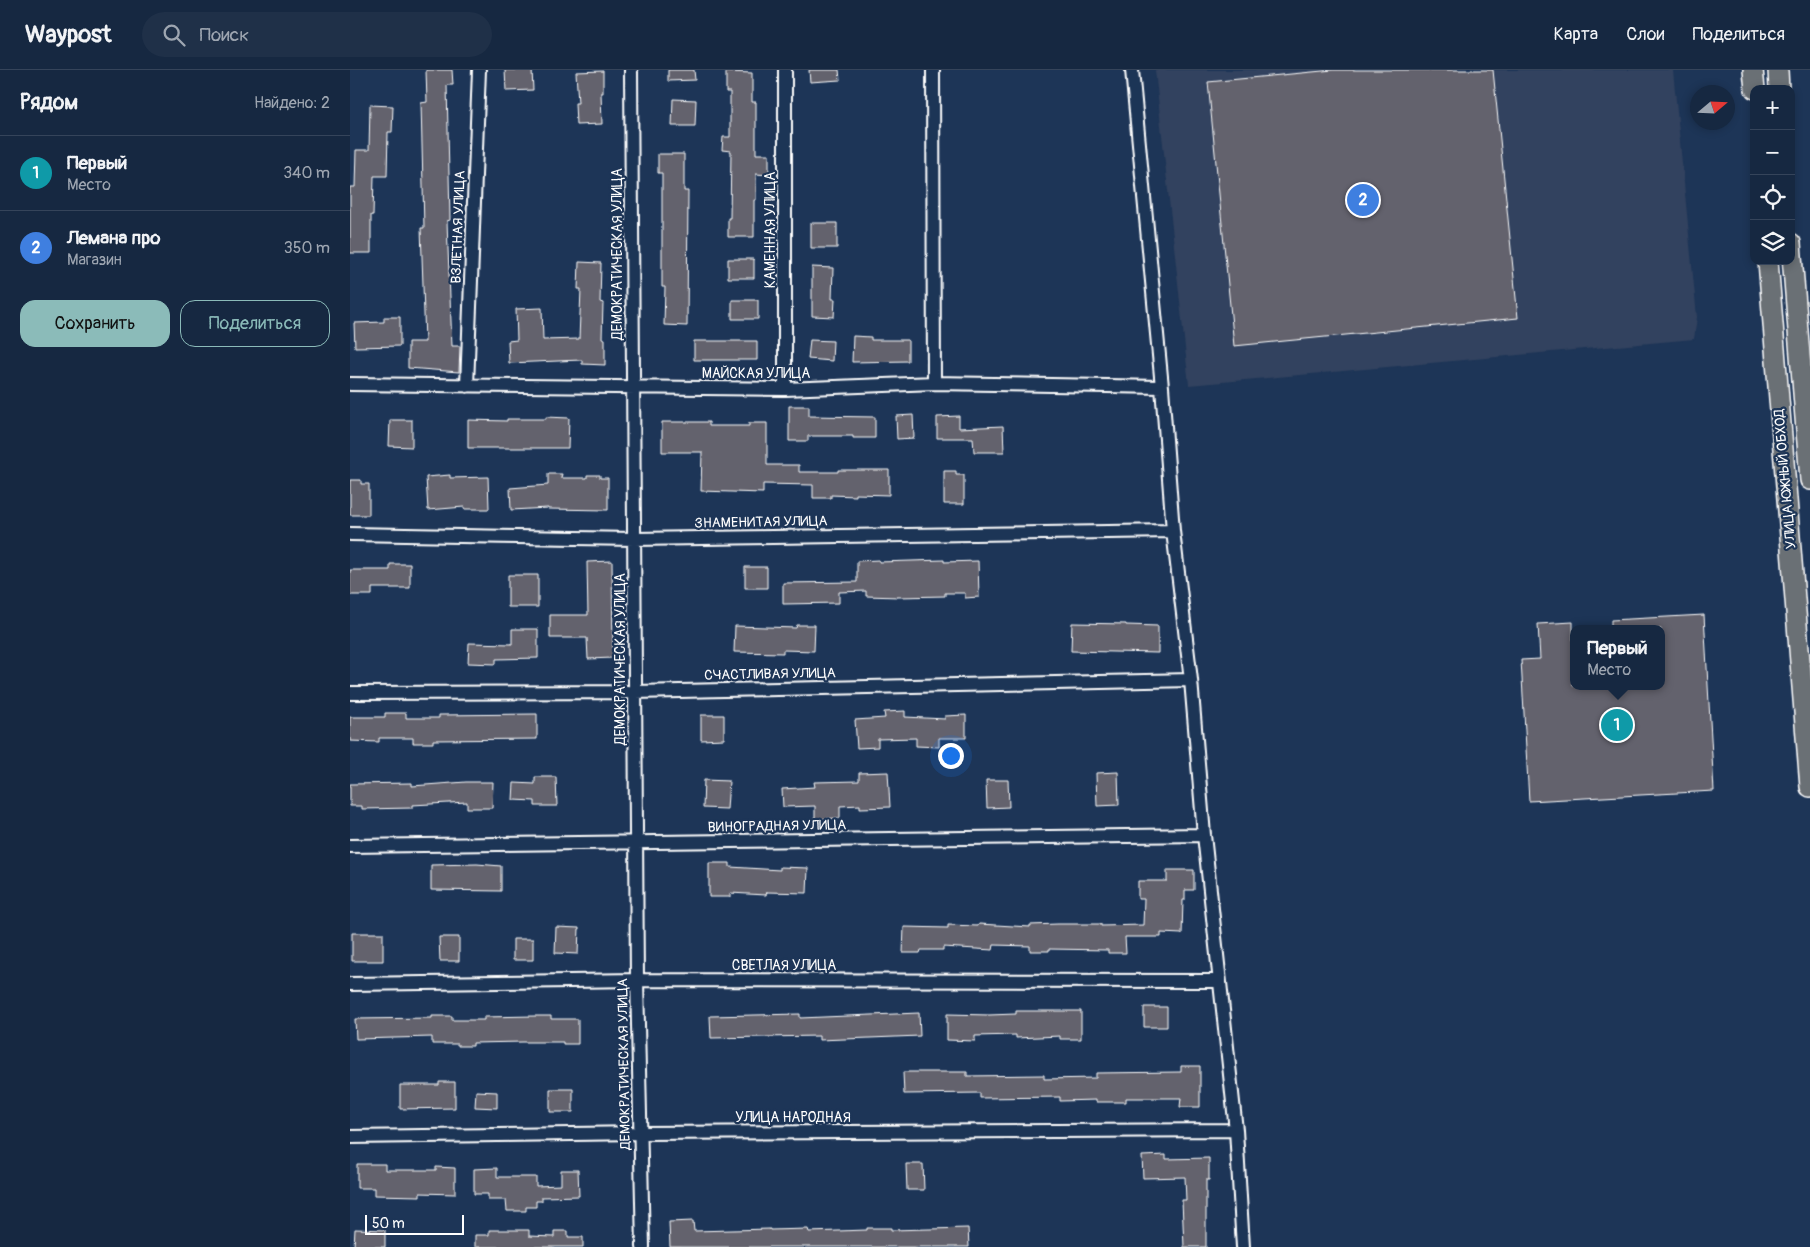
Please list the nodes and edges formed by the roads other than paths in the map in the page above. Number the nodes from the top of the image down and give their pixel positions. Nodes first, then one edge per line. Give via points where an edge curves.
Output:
1 (479, 70) edge
2 (631, 70) edge
3 (786, 70) edge
4 (933, 70) edge
5 (1132, 70) edge
6 (1753, 70) edge
7 (1778, 70) edge
8 (1755, 85) edge
9 (1779, 85) edge
10 (1768, 265) edge
11 (1793, 265) edge
12 (350, 384) edge
13 (934, 384) junction
14 (467, 386) junction
15 (1162, 387) junction
16 (633, 388) junction
17 (785, 389) junction
18 (1810, 480) edge
19 (1173, 531) junction
20 (350, 534) edge
21 (634, 539) junction
22 (1191, 680) junction
23 (635, 692) junction
24 (350, 693) edge
25 (1810, 787) edge
26 (1204, 835) junction
27 (636, 843) junction
28 (350, 846) edge
29 (637, 980) junction
30 (1219, 981) junction
31 (350, 984) edge
32 (1236, 1130) junction
33 (641, 1133) junction
34 (350, 1137) edge
35 (644, 1247) edge
36 (1244, 1247) edge

1 - 14 street, ВЗЛЕТНАЯ УЛИЦА
2 - 16 street, ДЕМОКРАТИЧЕСКАЯ УЛИЦА
3 - 17 street, КАМЕННАЯ УЛИЦА
4 - 13 street
5 - 15 street
6 - 8 main road
7 - 9 main road
10 - 25 main road, УЛИЦА ЮЖНЫЙ ОБХОД
11 - 18 main road, УЛИЦА ЮЖНЫЙ ОБХОД
12 - 14 street, МАЙСКАЯ УЛИЦА
13 - 15 street, МАЙСКАЯ УЛИЦА
13 - 17 street, МАЙСКАЯ УЛИЦА
14 - 16 street, МАЙСКАЯ УЛИЦА
15 - 19 street
16 - 17 street, МАЙСКАЯ УЛИЦА
16 - 21 street, ДЕМОКРАТИЧЕСКАЯ УЛИЦА
19 - 21 street, ЗНАМЕНИТАЯ УЛИЦА
19 - 22 street
20 - 21 street, ЗНАМЕНИТАЯ УЛИЦА
21 - 23 street, ДЕМОКРАТИЧЕСКАЯ УЛИЦА
22 - 23 street, СЧАСТЛИВАЯ УЛИЦА
22 - 26 street
23 - 24 street, СЧАСТЛИВАЯ УЛИЦА
23 - 27 street, ДЕМОКРАТИЧЕСКАЯ УЛИЦА
26 - 27 street, ВИНОГРАДНАЯ УЛИЦА
26 - 30 street
27 - 28 street, ВИНОГРАДНАЯ УЛИЦА
27 - 29 street, ДЕМОКРАТИЧЕСКАЯ УЛИЦА
29 - 30 street, СВЕТЛАЯ УЛИЦА
29 - 31 street, СВЕТЛАЯ УЛИЦА
29 - 33 street, ДЕМОКРАТИЧЕСКАЯ УЛИЦА
30 - 32 street
32 - 33 street, УЛИЦА НАРОДНАЯ
32 - 36 street
33 - 34 street, УЛИЦА НАРОДНАЯ
33 - 35 street, ДЕМОКРАТИЧЕСКАЯ УЛИЦА

